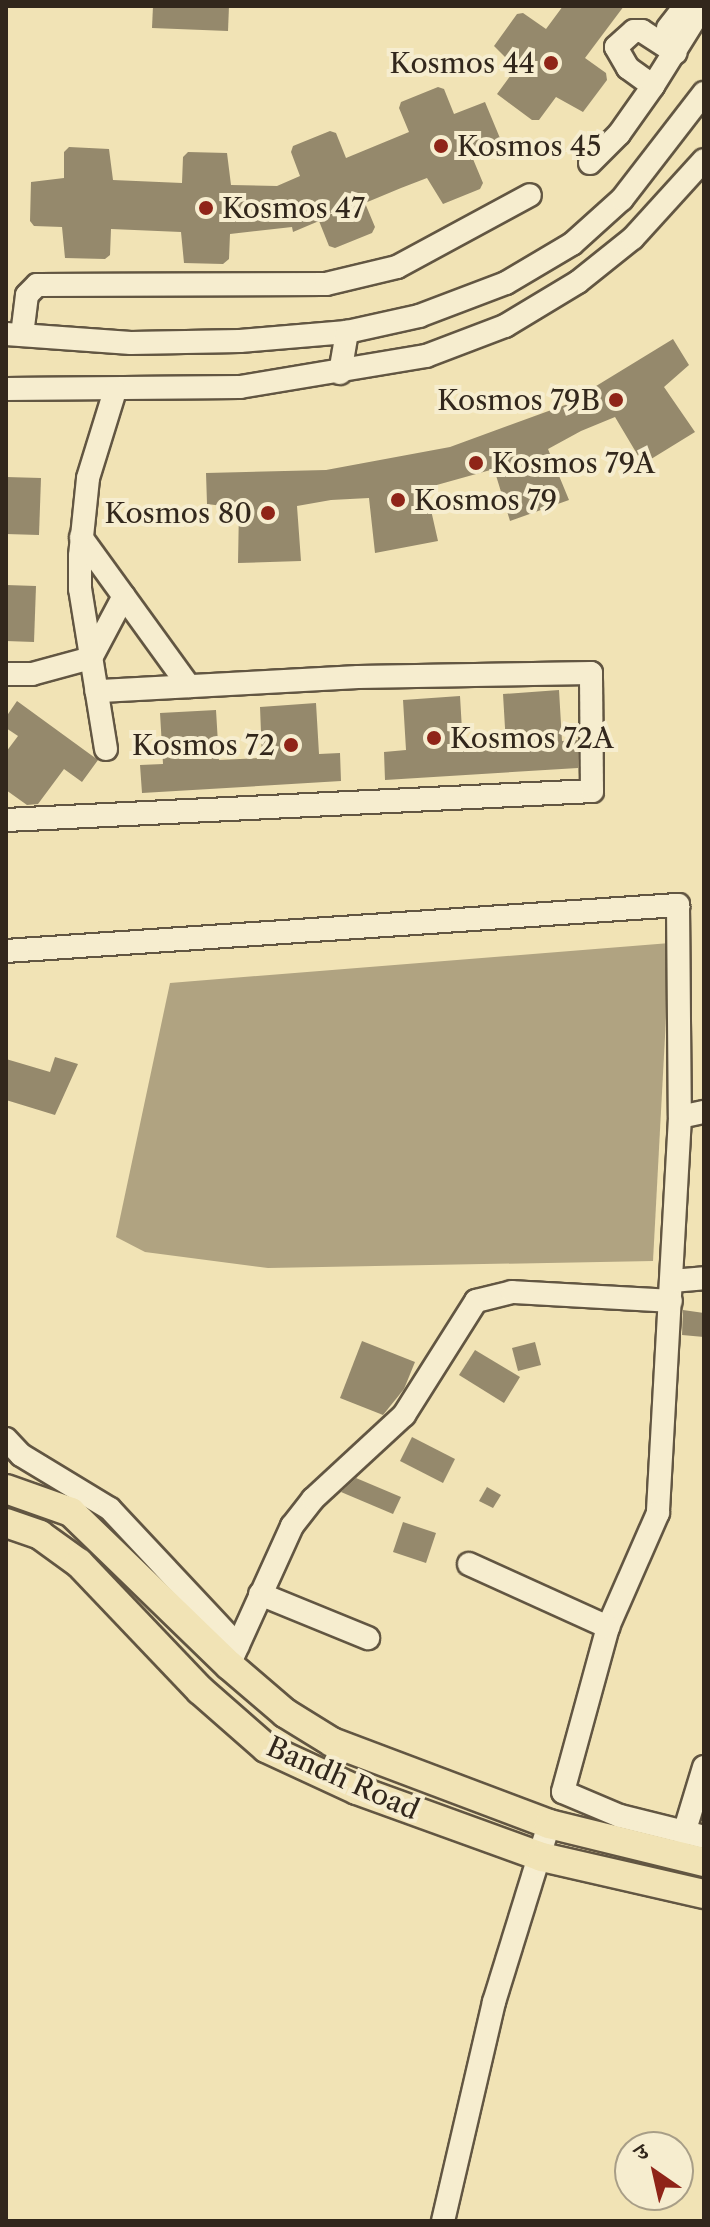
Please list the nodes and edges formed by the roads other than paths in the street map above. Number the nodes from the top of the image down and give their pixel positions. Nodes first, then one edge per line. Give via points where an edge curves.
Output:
1 (685, 6) edge
2 (703, 6) edge
3 (668, 28) dead end
4 (676, 53) junction
5 (653, 86) junction
6 (704, 93) edge
7 (704, 160) edge
8 (590, 163) dead end
9 (530, 195) dead end
10 (347, 332) junction
11 (14, 335) edge
12 (340, 373) junction
13 (6, 389) edge
14 (115, 391) junction
15 (81, 537) junction
16 (124, 596) junction
17 (91, 658) junction
18 (6, 674) edge
19 (189, 686) junction
20 (96, 691) junction
21 (106, 749) dead end
22 (6, 820) edge
23 (6, 951) edge
24 (704, 1112) edge
25 (680, 1117) junction
26 (704, 1278) edge
27 (671, 1291) junction
28 (6, 1439) edge
29 (6, 1489) edge
30 (6, 1523) edge
31 (469, 1564) dead end
32 (260, 1594) junction
33 (608, 1627) junction
34 (368, 1638) dead end
35 (234, 1655) junction
36 (285, 1713) junction
37 (266, 1748) junction
38 (704, 1767) edge
39 (549, 1824) junction
40 (694, 1835) edge
41 (542, 1857) junction
42 (704, 1862) edge
43 (704, 1894) edge
44 (443, 2221) edge

1 - 3 street
2 - 4 street
4 - 5 street
4 - 5 street via 642,31 634,31 616,47 628,68
5 - 8 street via 619,134
6 - 10 street via 632,188 572,244 506,283 419,316
7 - 12 street via 633,238 578,282 505,326 426,356
9 - 11 street via 397,267 326,284 37,285 27,295
10 - 11 street via 131,343
10 - 12 street
12 - 14 street via 240,387
13 - 14 street
14 - 15 street via 88,478
15 - 16 street
15 - 17 street via 80,589
16 - 17 street
16 - 19 street
17 - 18 street via 32,674
17 - 20 street
19 - 20 street
19 - 22 street via 591,673 592,791
20 - 21 street
23 - 25 street via 678,905
24 - 25 street
25 - 27 street
26 - 27 street
27 - 32 street via 512,1292 476,1301 404,1415 313,1499 292,1526
27 - 33 street via 658,1513
28 - 35 street via 21,1455 110,1509
29 - 35 main road, Bandh Road via 71,1512
30 - 37 main road, Bandh Road via 40,1535 79,1563 200,1690
31 - 33 street
32 - 34 street
32 - 35 street
33 - 40 street via 563,1792 620,1816
35 - 36 main road, Bandh Road
36 - 37 main road
36 - 39 main road, Bandh Road via 332,1742
37 - 41 main road, Bandh Road via 357,1790
38 - 40 street
39 - 41 street
39 - 42 main road, Bandh Road
41 - 43 main road, Bandh Road
41 - 44 street via 494,2002

